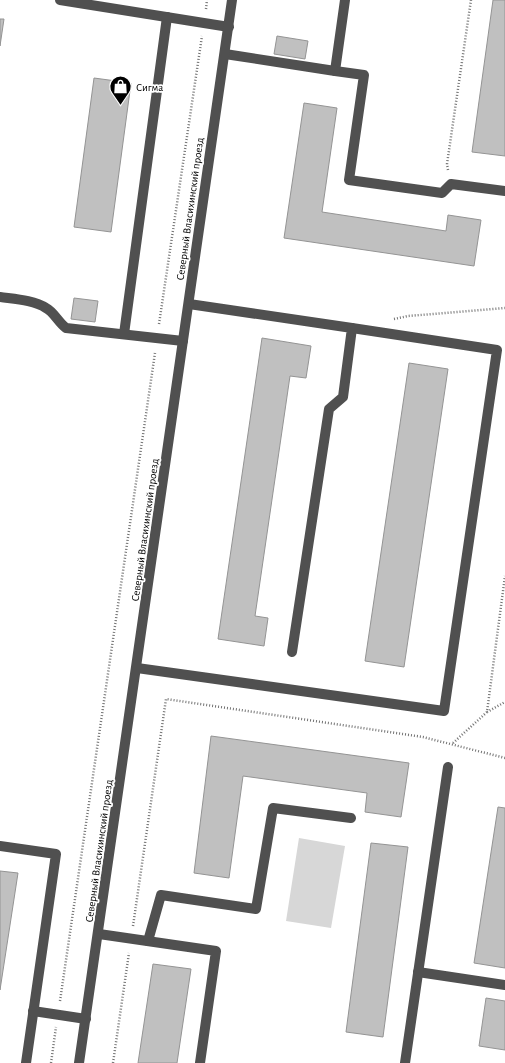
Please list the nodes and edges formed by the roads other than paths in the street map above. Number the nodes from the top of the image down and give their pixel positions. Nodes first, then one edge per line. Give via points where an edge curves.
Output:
1 (60, 0) edge
2 (232, 0) edge
3 (345, 0) edge
4 (167, 17) junction
5 (229, 27) junction
6 (225, 54) junction
7 (335, 71) junction
8 (505, 191) edge
9 (0, 297) edge
10 (189, 304) junction
11 (352, 328) junction
12 (124, 334) junction
13 (183, 342) junction
14 (292, 652) dead end
15 (137, 668) junction
16 (448, 767) dead end
17 (351, 818) dead end
18 (0, 846) edge
19 (99, 934) junction
20 (148, 941) junction
21 (418, 972) junction
22 (505, 985) edge
23 (33, 1011) junction
24 (86, 1020) junction
25 (26, 1063) edge
26 (79, 1063) edge
27 (200, 1063) edge
28 (405, 1063) edge

1 - 4 street
2 - 5 street, Северный Власихинский проезд
3 - 7 street
4 - 5 street
4 - 12 street
5 - 6 street, Северный Власихинский проезд
6 - 7 street
6 - 10 street, Северный Власихинский проезд
7 - 8 street via 364,76 349,180 442,193 451,184
9 - 12 street via 36,303 47,308 66,328
10 - 11 street
10 - 13 street, Северный Власихинский проезд
11 - 14 street via 343,397 329,409
11 - 15 street via 497,350 444,711
12 - 13 street
13 - 15 street, Северный Власихинский проезд
15 - 19 street, Северный Власихинский проезд
16 - 21 street
17 - 20 street via 273,808 256,909 161,896
18 - 23 street via 56,854
19 - 20 street
19 - 24 street, Северный Власихинский проезд
20 - 27 street via 216,951
21 - 22 street
21 - 28 street
23 - 24 street
23 - 25 street
24 - 26 street, Северный Власихинский проезд

